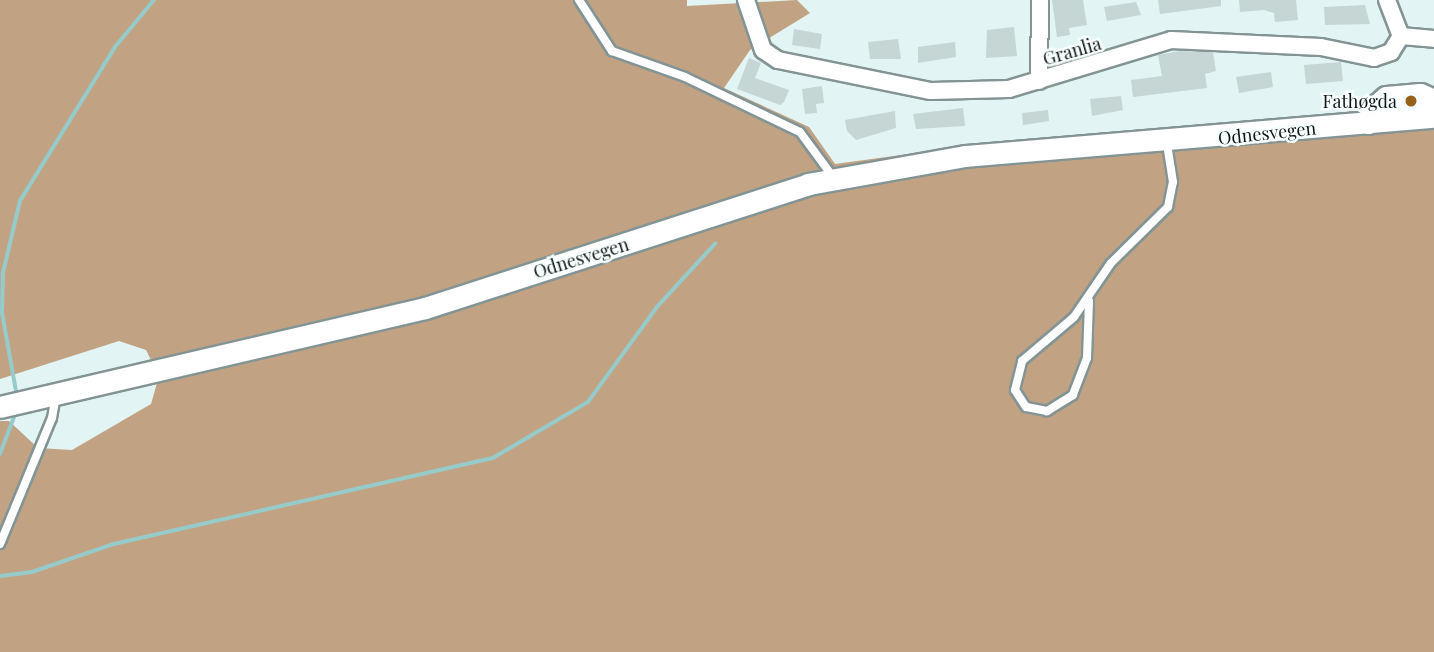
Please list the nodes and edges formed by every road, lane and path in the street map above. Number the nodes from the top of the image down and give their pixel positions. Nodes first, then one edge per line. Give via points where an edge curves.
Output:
1 (579, 0) edge
2 (746, 0) edge
3 (1040, 0) edge
4 (1387, 0) edge
5 (1401, 36) junction
6 (1434, 39) edge
7 (1039, 81) junction
8 (1434, 100) edge
9 (1434, 106) edge
10 (1370, 117) junction
11 (1434, 117) edge
12 (1167, 143) junction
13 (835, 180) junction
14 (1088, 301) junction
15 (57, 392) junction
16 (0, 407) edge
17 (0, 544) edge

1 - 13 lane via 612,51 685,77 800,132
2 - 7 street, Granlia via 763,50 778,60 930,91 1009,89
3 - 7 street
4 - 5 street
5 - 6 street
5 - 7 street, Granlia via 1391,52 1374,58 1321,47 1171,40
8 - 10 main road, Odnesvegen via 1420,94 1392,95
9 - 10 lane
10 - 11 main road, Odnesvegen
10 - 12 main road, Odnesvegen
12 - 13 main road, Odnesvegen via 965,156
12 - 14 lane via 1173,181 1168,207 1111,263
13 - 15 main road, Odnesvegen via 425,307
14 - 14 lane via 1022,361 1014,390 1026,407 1047,411 1073,395 1087,359
15 - 16 main road, Odnesvegen
15 - 17 lane via 52,418

